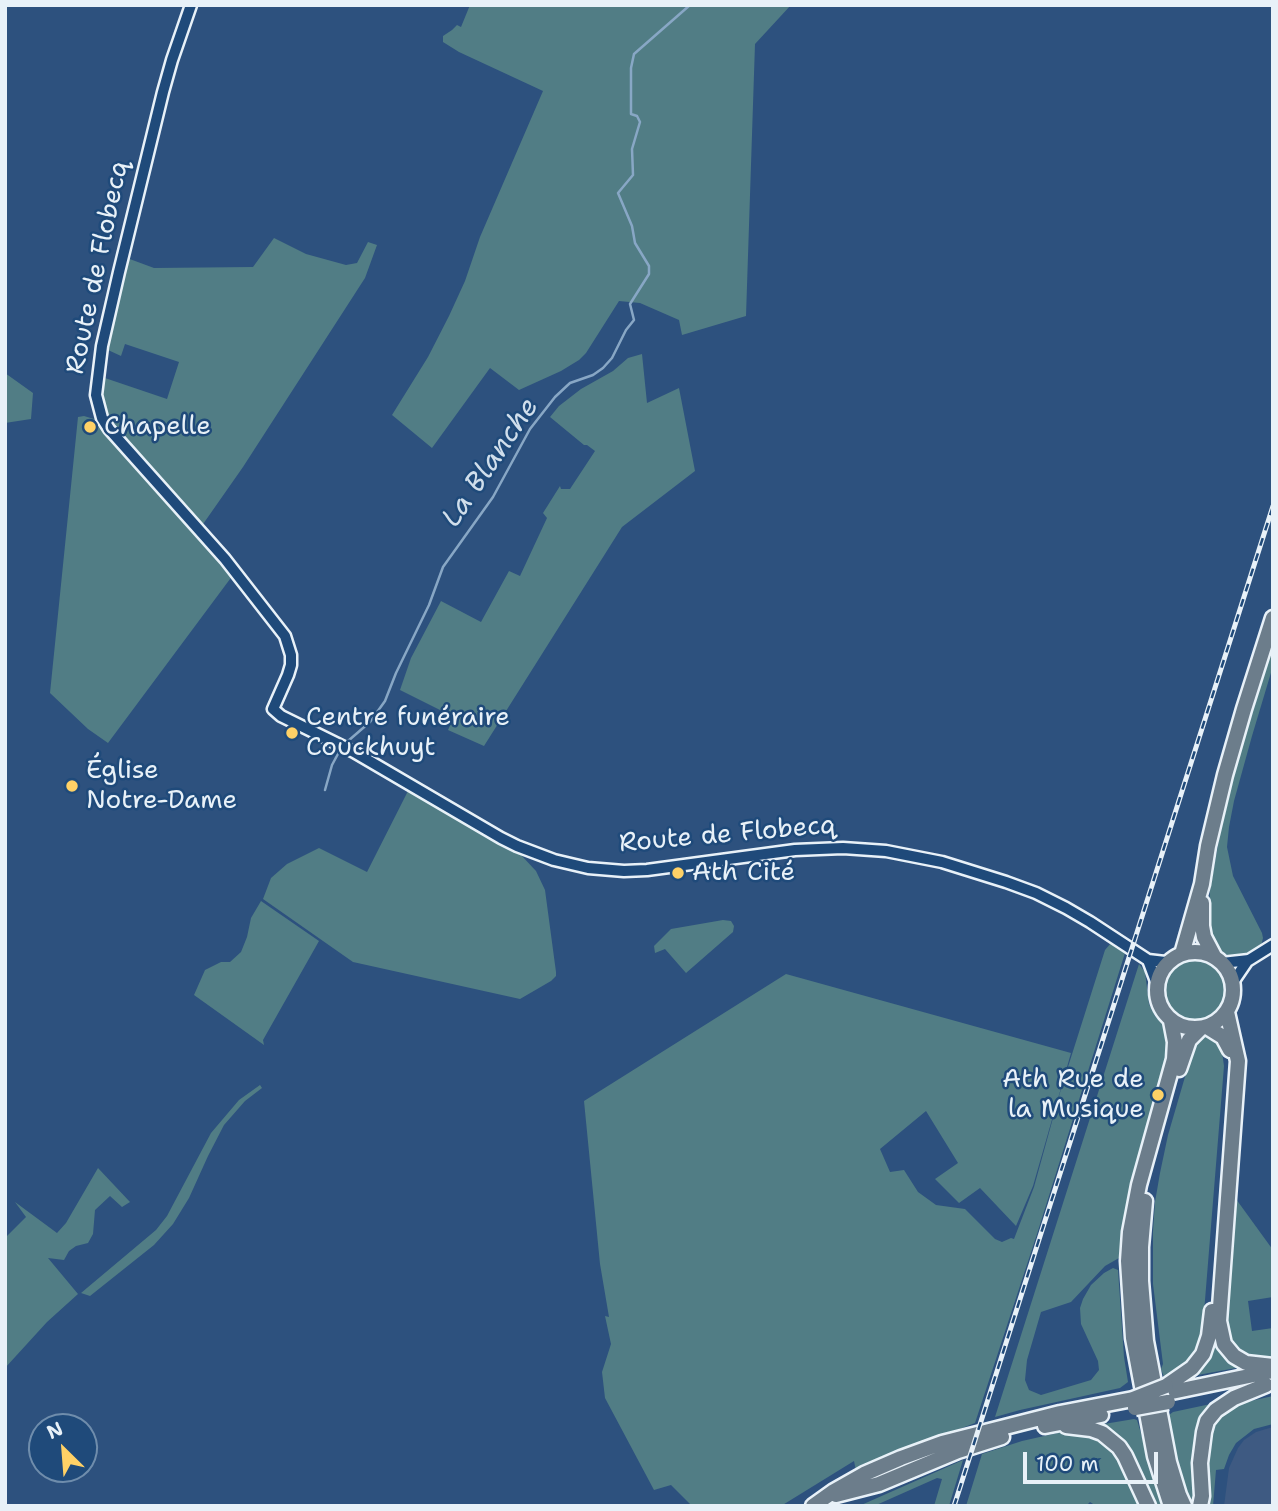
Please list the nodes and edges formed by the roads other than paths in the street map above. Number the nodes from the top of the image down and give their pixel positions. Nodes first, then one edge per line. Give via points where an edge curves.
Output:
1 (191, 5) edge
2 (1273, 618) edge
3 (1202, 884) junction
4 (1273, 946) edge
5 (1178, 956) junction
6 (1148, 960) junction
7 (1218, 960) junction
8 (1249, 960) junction
9 (1233, 982) junction
10 (1157, 984) junction
11 (1227, 1012) junction
12 (1171, 1021) junction
13 (1204, 1028) junction
14 (1273, 1366) edge
15 (1273, 1371) edge
16 (1269, 1384) edge
17 (1167, 1393) junction
18 (1134, 1404) junction
19 (1047, 1425) junction
20 (813, 1506) edge
21 (1148, 1506) edge
22 (1171, 1506) edge
23 (1184, 1506) edge
24 (1200, 1506) edge

1 - 6 street, Route de Flobecq via 163,92 119,272 96,395 109,429 225,559 285,636 290,665 273,709 500,838 554,860 624,871 795,850 852,848 899,853 953,865 1036,893
2 - 3 highway via 1225,775
3 - 5 highway
3 - 7 highway via 1202,926
4 - 8 street
5 - 6 street
5 - 7 highway via 1199,952
5 - 10 highway via 1166,965
6 - 10 street
7 - 8 street
7 - 9 highway
8 - 9 street
9 - 11 highway
10 - 12 highway via 1158,1000
11 - 13 highway
11 - 14 highway via 1238,1061 1219,1321 1224,1344 1234,1356 1246,1363
12 - 13 highway
12 - 22 highway via 1174,1059 1139,1185 1128,1261 1133,1338 1155,1456
13 - 17 highway via 1223,1037 1232,1063 1209,1336 1197,1363
13 - 23 highway via 1189,1040 1153,1157 1140,1247 1146,1341 1169,1462
15 - 17 highway
16 - 17 highway
16 - 24 highway via 1234,1398 1207,1421 1200,1463
17 - 18 highway, bridge
18 - 19 highway
18 - 20 highway via 1024,1421 922,1450 864,1474
19 - 20 highway via 957,1451
19 - 21 highway via 1091,1429 1110,1439 1125,1456

